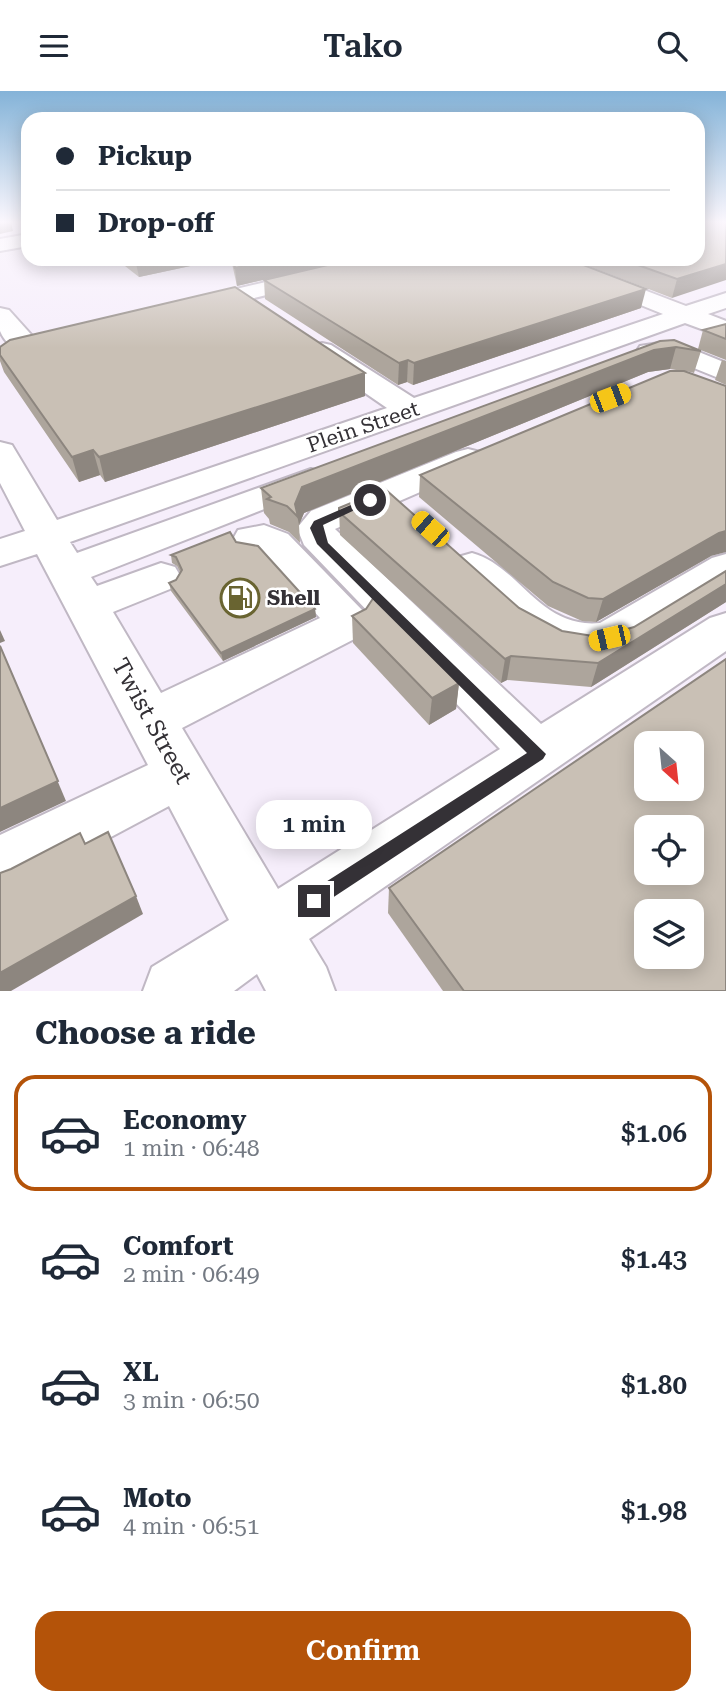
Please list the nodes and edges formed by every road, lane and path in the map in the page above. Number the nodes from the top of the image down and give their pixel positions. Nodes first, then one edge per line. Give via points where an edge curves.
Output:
1 (275, 266) edge
2 (362, 266) edge
3 (562, 266) edge
4 (300, 281) junction
5 (239, 295) junction
6 (726, 300) edge
7 (173, 311) edge
8 (685, 314) junction
9 (0, 315) edge
10 (274, 318) edge
11 (726, 330) edge
12 (296, 333) edge
13 (53, 340) edge
14 (27, 346) junction
15 (0, 353) edge
16 (654, 366) junction
17 (726, 373) edge
18 (726, 387) edge
19 (726, 398) edge
20 (411, 410) junction
21 (402, 445) edge
22 (500, 446) edge
23 (0, 452) edge
24 (338, 469) edge
25 (416, 517) junction
26 (253, 539) dead end
27 (0, 553) edge
28 (726, 567) edge
29 (67, 571) junction
30 (161, 577) dead end
31 (726, 629) edge
32 (151, 720) junction
33 (538, 754) junction
34 (181, 774) junction
35 (0, 865) edge
36 (269, 930) junction
37 (176, 991) edge
38 (302, 991) edge

1 - 4 street
2 - 4 street
3 - 8 street
4 - 5 street
5 - 7 street
5 - 10 street
6 - 8 street, Plein Street
8 - 11 street
8 - 20 street, Plein Street
9 - 14 street
12 - 20 street
13 - 14 street
14 - 15 street
16 - 17 street via 672,351
16 - 18 street
16 - 19 street
16 - 21 street
20 - 29 street, Plein Street
22 - 25 street
23 - 29 street, Twist Street
24 - 29 street
25 - 28 street via 532,619 573,639 592,642 609,638
25 - 33 street via 324,519 316,528 318,537
26 - 32 street via 264,537 274,543 349,623
27 - 29 street, Plein Street
29 - 30 street
29 - 32 street, Twist Street
31 - 33 street
32 - 34 street, Twist Street
33 - 36 street
34 - 35 street
34 - 36 street, Twist Street
36 - 37 street
36 - 38 street, Twist Street

